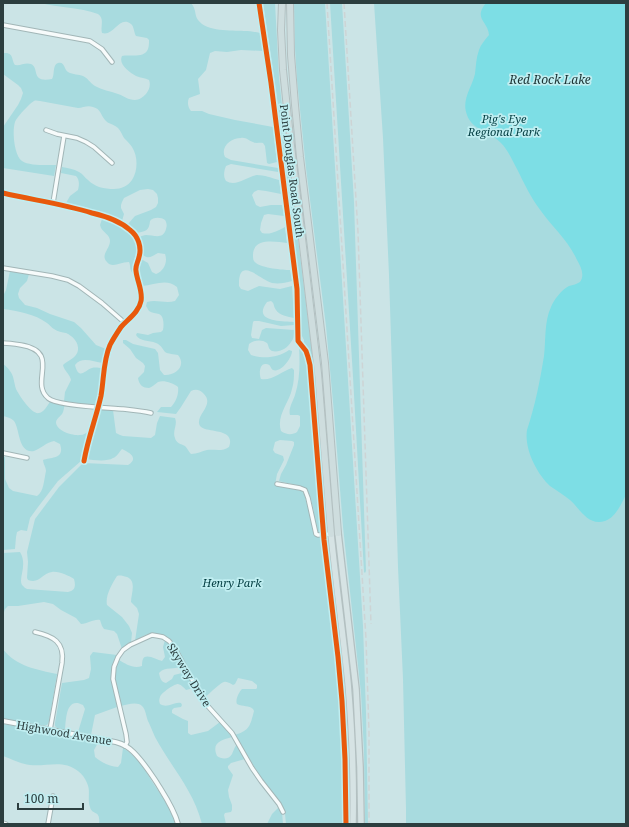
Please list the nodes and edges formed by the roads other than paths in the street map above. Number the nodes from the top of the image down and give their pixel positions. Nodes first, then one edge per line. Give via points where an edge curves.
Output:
1 (259, 3) edge
2 (277, 3) edge
3 (282, 3) edge
4 (290, 3) edge
5 (3, 25) edge
6 (282, 53) junction
7 (112, 62) dead end
8 (46, 130) dead end
9 (64, 136) junction
10 (112, 163) dead end
11 (3, 193) edge
12 (53, 203) junction
13 (3, 268) edge
14 (125, 323) junction
15 (298, 342) dead end
16 (3, 343) edge
17 (98, 407) junction
18 (151, 413) dead end
19 (3, 454) edge
20 (27, 458) dead end
21 (84, 461) dead end
22 (277, 484) dead end
23 (338, 533) joint
24 (331, 534) junction
25 (35, 632) dead end
26 (3, 721) edge
27 (50, 730) junction
28 (126, 746) junction
29 (53, 796) dead end
30 (283, 812) dead end
31 (3, 823) edge
32 (6, 824) edge
33 (48, 824) edge
34 (178, 824) edge
35 (353, 824) edge
36 (361, 824) edge

1 - 15 street, Point Douglas Road South via 297,289
2 - 6 highway
3 - 6 highway
4 - 23 highway via 290,55 325,363
5 - 7 street via 90,41
6 - 24 highway via 318,373
8 - 9 street
9 - 10 street via 88,143
9 - 12 street
11 - 12 street
12 - 14 street via 111,219 136,235 140,249 136,270 141,301 137,310
13 - 14 street via 68,280 102,303
14 - 17 street via 108,350
16 - 17 street via 25,346 38,352 43,364 42,389 48,399
17 - 18 street
17 - 21 street
19 - 20 street
22 - 24 street via 305,490 316,534
23 - 36 highway via 356,695
24 - 35 highway via 350,706
25 - 27 street via 54,639 62,654 63,661
26 - 27 street, Highwood Avenue
27 - 28 street, Highwood Avenue
28 - 30 street, Skyway Drive via 126,734 113,679 114,665 120,654 130,645 150,636 161,636 176,650 205,703 232,733
28 - 34 street, Highwood Avenue via 145,766 169,802
29 - 33 street
31 - 32 street

